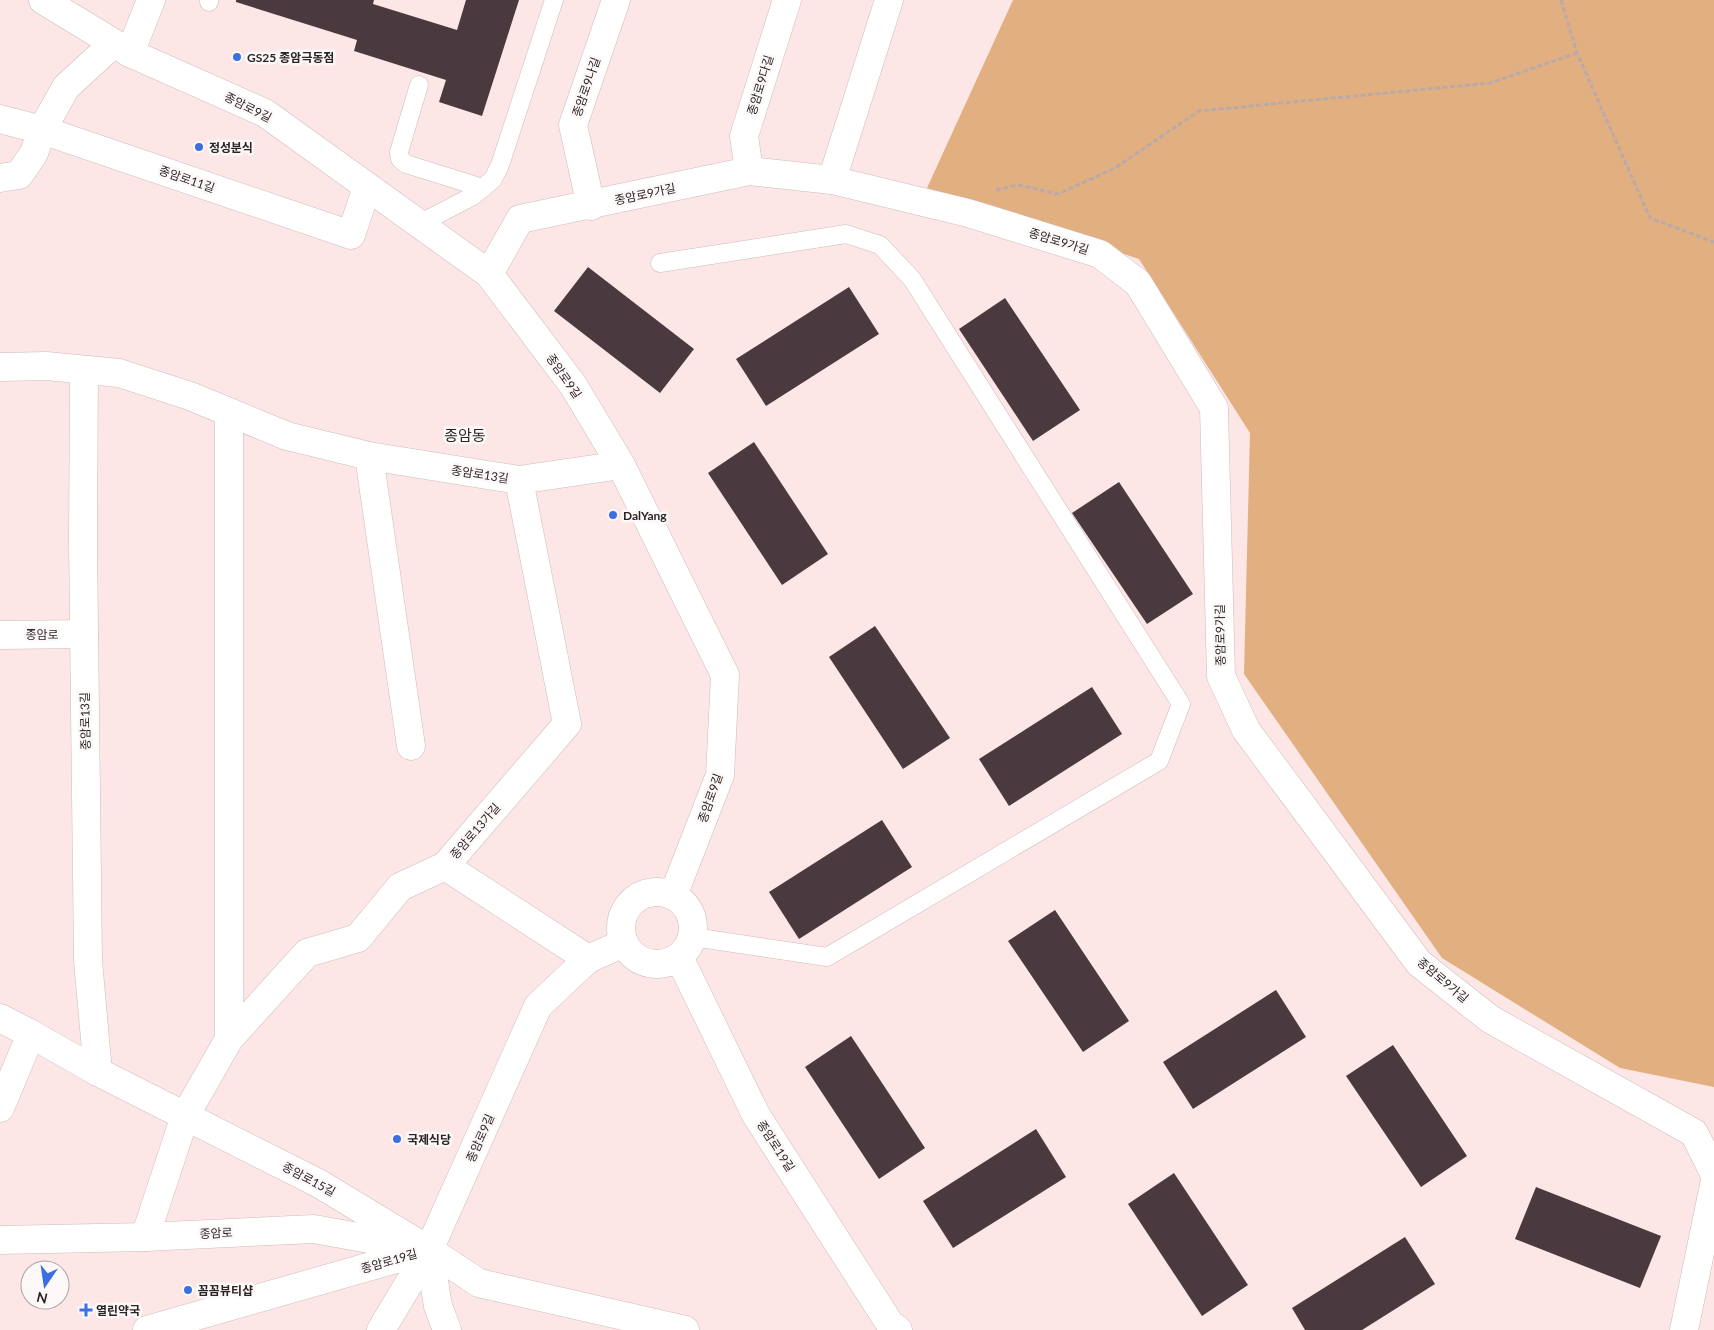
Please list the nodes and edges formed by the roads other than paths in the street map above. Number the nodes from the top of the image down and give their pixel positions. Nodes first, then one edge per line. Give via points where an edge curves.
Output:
1 (43, 0) edge
2 (151, 0) edge
3 (554, 0) edge
4 (616, 0) edge
5 (787, 0) edge
6 (888, 0) edge
7 (121, 48) junction
8 (419, 85) dead end
9 (0, 119) edge
10 (42, 130) junction
11 (749, 171) junction
12 (0, 178) edge
13 (832, 180) junction
14 (367, 187) junction
15 (484, 188) junction
16 (591, 206) junction
17 (419, 224) junction
18 (660, 264) dead end
19 (488, 274) junction
20 (0, 367) edge
21 (84, 370) junction
22 (228, 412) junction
23 (369, 456) junction
24 (621, 466) junction
25 (519, 480) junction
26 (84, 634) junction
27 (0, 635) edge
28 (411, 746) dead end
29 (445, 866) junction
30 (674, 896) junction
31 (624, 943) junction
32 (686, 947) junction
33 (588, 959) junction
34 (0, 1018) edge
35 (31, 1034) junction
36 (229, 1039) junction
37 (98, 1072) junction
38 (0, 1108) edge
39 (185, 1116) junction
40 (1714, 1173) edge
41 (1714, 1185) edge
42 (145, 1237) junction
43 (0, 1240) edge
44 (429, 1250) junction
45 (189, 1324) edge
46 (887, 1328) edge
47 (146, 1330) edge
48 (380, 1330) edge
49 (447, 1330) edge
50 (684, 1330) edge
51 (1684, 1330) edge

1 - 7 street, 종암로9길
2 - 7 street
3 - 15 lane via 500,165
4 - 16 street, 종암로9나길 via 573,125
5 - 11 street, 종암로9다길 via 744,136
6 - 13 street
7 - 10 street via 66,88
7 - 14 street, 종암로9길 via 265,113
8 - 15 lane via 398,152 400,159 406,164
9 - 10 street
10 - 12 street via 34,153 19,175
10 - 14 street, 종암로11길 via 351,235
11 - 13 street, 종암로9가길
11 - 16 street, 종암로9가길
13 - 40 street, 종암로9가길 via 968,213 1100,254 1138,283 1214,408 1221,676 1246,730 1419,963 1490,1019 1694,1133
14 - 17 street, 종암로9길
15 - 17 lane
16 - 19 street, 종암로9가길 via 520,219
17 - 19 street, 종암로9길
18 - 32 lane via 846,234 880,245 912,279 1181,704 1158,761 827,957
19 - 24 street, 종암로9길 via 573,385
20 - 21 street, 종암로13길 via 46,366
21 - 22 street, 종암로13길 via 119,373
21 - 26 street, 종암로13길
22 - 23 street, 종암로13길 via 287,436
22 - 36 street
23 - 25 street, 종암로13길
23 - 28 street
24 - 25 street, 종암로13길
24 - 30 street, 종암로9길 via 725,675 720,775
25 - 29 street, 종암로13가길 via 567,724
26 - 27 street, 종암로
26 - 37 street, 종암로13길 via 88,960
29 - 33 street
29 - 36 street, 종암로13가길 via 400,887 358,938 306,953
30 - 31 street via 662,892 648,893 632,902 622,918
30 - 32 street via 690,912 693,925
31 - 32 street via 636,957 647,963 659,964 672,961
31 - 33 street, 종암로9길
32 - 46 street, 종암로19길 via 756,1115
33 - 44 street, 종암로9길 via 538,1006
34 - 35 street, 종암로15길
35 - 37 street, 종암로15길
35 - 38 street
36 - 39 street, 종암로13가길
37 - 39 street, 종암로15길
39 - 42 street
39 - 44 street, 종암로15길 via 318,1182
41 - 51 street
42 - 43 street, 종암로
42 - 44 street, 종암로 via 314,1229
44 - 45 street, 종암로19길
44 - 48 street, 종암로9길
44 - 49 street via 438,1306
44 - 50 street, 종암로19길 via 479,1282
45 - 47 street, 종암로19길

